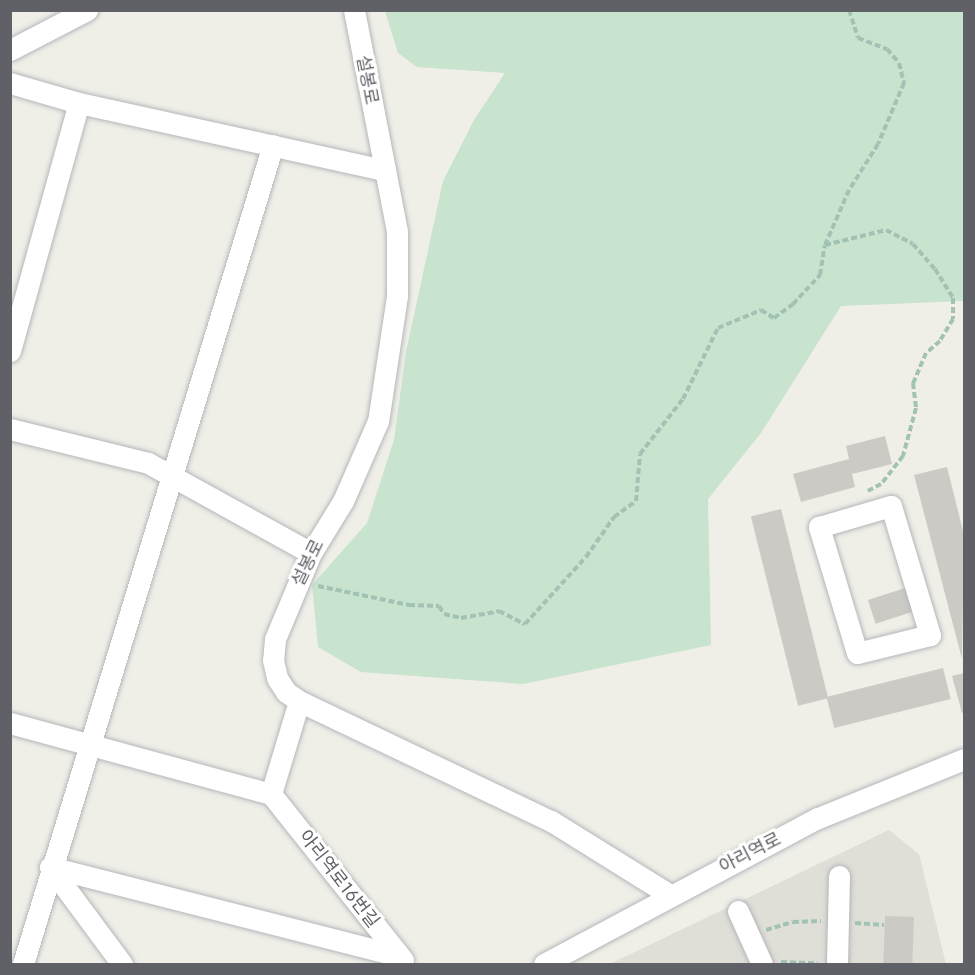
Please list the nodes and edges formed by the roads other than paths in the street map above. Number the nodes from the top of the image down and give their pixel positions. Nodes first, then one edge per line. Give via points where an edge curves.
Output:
1 (87, 10) edge
2 (354, 10) edge
3 (10, 50) edge
4 (10, 82) edge
5 (79, 103) junction
6 (273, 145) junction
7 (385, 171) junction
8 (10, 351) edge
9 (10, 429) edge
10 (174, 479) junction
11 (891, 506) joint
12 (310, 553) junction
13 (299, 701) junction
14 (10, 723) edge
15 (87, 744) junction
16 (964, 759) edge
17 (271, 794) junction
18 (50, 867) junction
19 (839, 876) dead end
20 (670, 895) junction
21 (738, 911) dead end
22 (404, 960) edge
23 (762, 963) edge
24 (23, 964) edge
25 (123, 964) edge
26 (544, 964) edge
27 (837, 964) edge

1 - 3 street
2 - 7 street, 설봉로
4 - 5 street
5 - 6 street
5 - 8 street
6 - 7 street
6 - 10 street
7 - 12 street, 설봉로 via 397,231 397,296 378,421 343,501
9 - 10 street via 148,463
10 - 12 street
10 - 15 street
11 - 11 street via 930,635 857,653 819,527
12 - 13 street, 설봉로 via 275,639 273,660 286,692
13 - 17 street
13 - 20 street, 설봉로 via 551,821
14 - 15 street
15 - 17 street
15 - 18 street
16 - 20 street, 아리역로 via 818,818
17 - 22 street, 아리역로16번길
18 - 22 street
18 - 24 street
18 - 25 street
19 - 27 street
20 - 26 street, 아리역로
21 - 23 street

